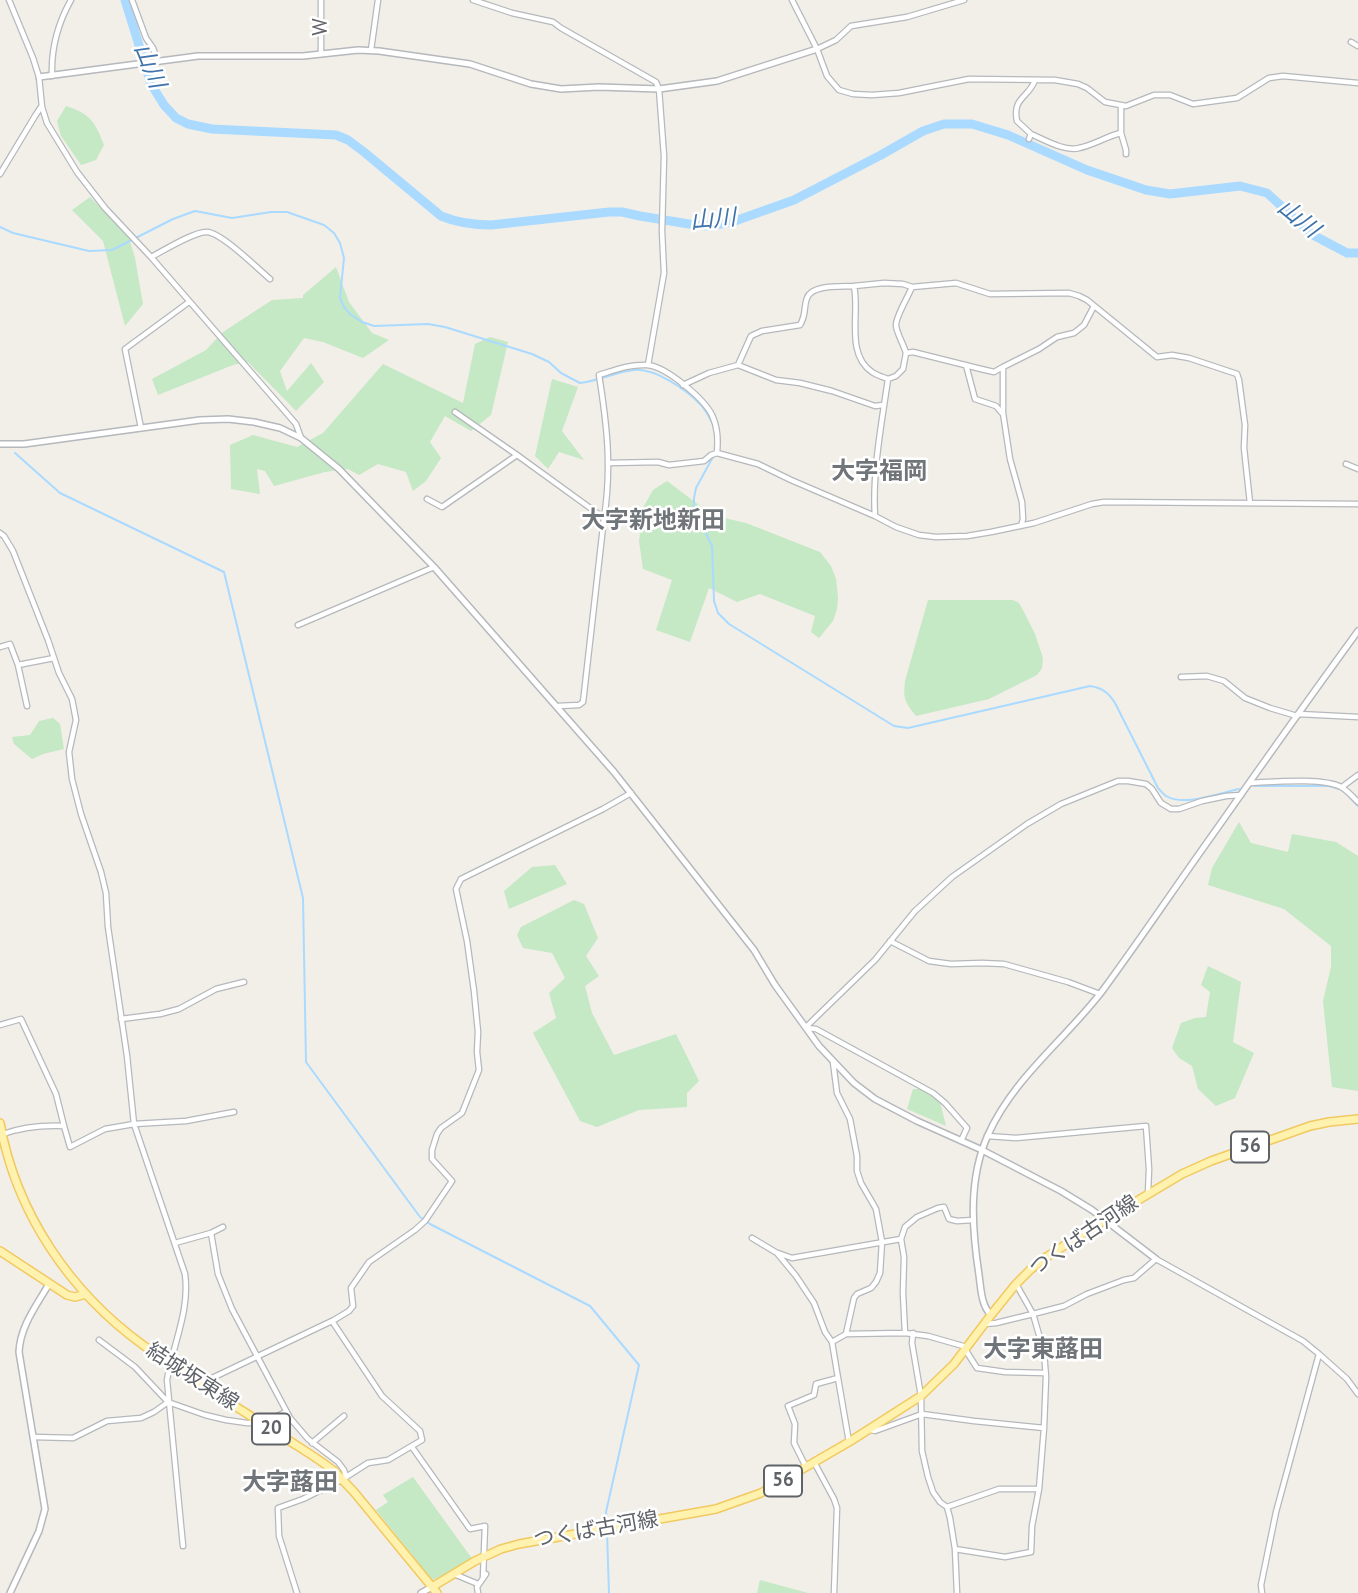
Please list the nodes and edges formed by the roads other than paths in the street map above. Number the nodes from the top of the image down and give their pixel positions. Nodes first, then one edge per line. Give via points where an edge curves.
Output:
1 (9, 0) edge
2 (71, 0) edge
3 (132, 0) edge
4 (321, 0) edge
5 (378, 0) edge
6 (473, 0) edge
7 (792, 0) edge
8 (964, 0) edge
9 (1351, 41) dead end
10 (1358, 46) edge
11 (817, 49) junction
12 (371, 50) junction
13 (321, 54) junction
14 (158, 62) junction
15 (52, 76) junction
16 (39, 77) junction
17 (1035, 80) junction
18 (1358, 83) edge
19 (659, 89) junction
20 (1121, 106) junction
21 (42, 107) junction
22 (1121, 133) junction
23 (1126, 154) dead end
24 (0, 174) edge
25 (151, 257) junction
26 (270, 279) dead end
27 (854, 286) junction
28 (912, 287) junction
29 (189, 302) junction
30 (1094, 306) junction
31 (906, 353) junction
32 (648, 365) junction
33 (738, 365) junction
34 (966, 365) junction
35 (1003, 368) junction
36 (888, 379) junction
37 (683, 385) junction
38 (883, 405) junction
39 (454, 412) dead end
40 (1003, 413) junction
41 (141, 428) junction
42 (301, 438) junction
43 (0, 444) edge
44 (717, 453) junction
45 (517, 455) junction
46 (609, 463) junction
47 (1346, 464) dead end
48 (1358, 469) edge
49 (427, 499) dead end
50 (1250, 503) junction
51 (1358, 504) edge
52 (875, 516) junction
53 (604, 518) junction
54 (1020, 526) junction
55 (0, 533) edge
56 (434, 567) junction
57 (298, 625) dead end
58 (1358, 631) edge
59 (0, 648) edge
60 (54, 658) junction
61 (18, 665) junction
62 (1181, 677) dead end
63 (27, 706) dead end
64 (558, 706) junction
65 (1298, 715) junction
66 (1358, 716) edge
67 (1358, 775) edge
68 (1250, 783) junction
69 (1342, 787) junction
70 (631, 793) junction
71 (1241, 794) junction
72 (1358, 802) edge
73 (890, 941) junction
74 (244, 982) dead end
75 (1100, 994) junction
76 (121, 1019) junction
77 (0, 1025) edge
78 (806, 1027) junction
79 (834, 1062) junction
80 (234, 1112) dead end
81 (1358, 1119) edge
82 (0, 1123) edge
83 (134, 1125) junction
84 (64, 1126) junction
85 (2, 1134) junction
86 (987, 1136) junction
87 (961, 1141) junction
88 (982, 1150) junction
89 (1148, 1194) junction
90 (973, 1220) junction
91 (1105, 1220) junction
92 (223, 1227) dead end
93 (211, 1233) junction
94 (752, 1238) dead end
95 (901, 1239) junction
96 (882, 1242) junction
97 (175, 1243) junction
98 (0, 1251) edge
99 (777, 1253) junction
100 (1156, 1259) junction
101 (49, 1284) junction
102 (1016, 1284) junction
103 (86, 1294) junction
104 (1032, 1314) junction
105 (991, 1315) junction
106 (332, 1321) junction
107 (985, 1324) junction
108 (905, 1333) junction
109 (914, 1333) junction
110 (846, 1334) junction
111 (99, 1340) dead end
112 (832, 1342) junction
113 (966, 1349) junction
114 (1319, 1354) junction
115 (258, 1355) junction
116 (170, 1363) junction
117 (1045, 1373) junction
118 (838, 1378) junction
119 (204, 1385) junction
120 (1358, 1394) edge
121 (921, 1396) junction
122 (168, 1402) junction
123 (286, 1412) junction
124 (922, 1413) junction
125 (344, 1416) dead end
126 (262, 1423) junction
127 (1044, 1428) junction
128 (869, 1429) junction
129 (33, 1437) junction
130 (849, 1441) junction
131 (312, 1443) junction
132 (412, 1447) junction
133 (814, 1462) junction
134 (806, 1467) junction
135 (344, 1478) junction
136 (1039, 1489) junction
137 (947, 1507) junction
138 (183, 1546) dead end
139 (955, 1549) junction
140 (484, 1556) junction
141 (453, 1573) junction
142 (478, 1584) junction
143 (435, 1590) edge
144 (10, 1593) edge
145 (297, 1593) edge
146 (421, 1593) edge
147 (478, 1593) edge
148 (834, 1593) edge
149 (957, 1593) edge
150 (1262, 1593) edge

1 - 16 street
2 - 15 street via 59,24
3 - 14 street
4 - 13 street, W
5 - 12 street
6 - 19 street via 553,22 656,82
7 - 11 street
8 - 11 street via 907,17 851,26
9 - 10 street
11 - 17 street via 834,85 853,94 899,93 969,79
11 - 19 street via 717,81
12 - 13 street
12 - 19 street via 470,64 561,89
13 - 14 street via 198,56
14 - 15 street
15 - 16 street
16 - 21 street
17 - 20 street via 1078,83 1105,102
17 - 22 street via 1016,110 1017,121 1030,137 1077,149
18 - 20 street via 1283,76 1269,78 1237,98 1194,104 1170,95 1154,95
19 - 32 street via 664,273
20 - 22 street
21 - 24 street
21 - 25 street via 47,124 77,172
22 - 23 street
25 - 26 street via 209,232
25 - 29 street
27 - 28 street via 884,283
27 - 33 street via 812,291 800,325 751,335
27 - 36 street via 856,349 872,373
28 - 30 street via 956,283 990,294 1069,293
28 - 31 street via 896,324
29 - 41 street via 125,349
29 - 42 street via 296,424
30 - 35 street via 1074,333 1057,337
30 - 50 street via 1157,357 1189,358 1237,374
31 - 34 street
31 - 36 street via 904,369
32 - 37 street
32 - 46 street via 599,375
33 - 37 street
33 - 38 street via 776,380
34 - 35 street via 995,372
34 - 40 street via 975,399
35 - 40 street
36 - 38 street
37 - 44 street via 712,416
38 - 52 street
39 - 45 street
40 - 54 street via 1022,502
41 - 42 street via 228,419 280,428
41 - 43 street
42 - 56 street via 339,469
44 - 46 street via 704,461 669,465
44 - 52 street via 758,464
45 - 49 street via 442,507
45 - 53 street
46 - 53 street
47 - 48 street
50 - 51 street
50 - 54 street via 1104,502
52 - 54 street via 919,535 936,537
53 - 64 street via 583,702
55 - 60 street via 13,551
56 - 57 street
56 - 64 street
58 - 65 street
59 - 61 street via 10,644
60 - 61 street
60 - 76 street via 76,720 69,752 72,779 106,893
61 - 63 street
62 - 65 street via 1224,681 1245,698
64 - 70 street
65 - 66 street
65 - 68 street
67 - 69 street
68 - 69 street via 1323,782
68 - 71 street
69 - 72 street
70 - 78 street via 754,950
70 - 106 street via 458,884 474,991 479,1070 462,1114 441,1128 434,1140 432,1158 452,1181 425,1221 369,1262 351,1288 354,1306
71 - 73 street via 1171,809 1146,784 1118,781 1061,804 952,877
71 - 75 street
73 - 75 street via 929,961 1004,964
73 - 78 street
74 - 76 street via 216,989 179,1009
75 - 86 street via 1015,1089
76 - 83 street
77 - 84 street via 21,1019 56,1094
78 - 79 street
78 - 87 street via 933,1093 967,1128
79 - 87 street via 876,1099
79 - 96 street via 837,1093 850,1119 857,1171 876,1209
80 - 83 street
81 - 89 main road, つくば古河線 / 56 via 1291,1132 1211,1161
82 - 85 main road, 結城坂東線 / 20
83 - 84 street via 105,1129 70,1147
83 - 97 street
84 - 85 street via 41,1125
85 - 103 main road, 結城坂東線 / 20 via 36,1223
86 - 88 street
86 - 89 street via 1016,1138 1146,1126
87 - 88 street
88 - 90 street via 976,1169
88 - 91 street
89 - 91 main road, つくば古河線 / 56
90 - 95 street via 949,1219 944,1207 938,1208 905,1227
90 - 105 street via 981,1290
91 - 100 street
91 - 102 main road, つくば古河線 / 56 via 1045,1258
92 - 93 street
93 - 97 street
93 - 115 street via 218,1274
94 - 99 street
95 - 96 street
95 - 108 street
96 - 99 street via 792,1258
96 - 110 street via 880,1273 870,1288 854,1298
97 - 116 street via 187,1289
98 - 101 main road
99 - 112 street via 814,1303
100 - 104 street via 1134,1278
100 - 114 street
101 - 103 main road via 71,1296
101 - 129 street via 20,1341
102 - 104 street
102 - 105 main road, つくば古河線 / 56
103 - 116 main road, 結城坂東線 / 20 via 122,1329
104 - 107 street
104 - 117 street via 1043,1346
105 - 107 main road, つくば古河線 / 56
106 - 115 street
106 - 132 street via 382,1396 420,1431 422,1440
107 - 113 main road, つくば古河線 / 56
108 - 109 street
108 - 110 street
109 - 113 street
109 - 121 street
110 - 112 street
111 - 122 street via 135,1367
112 - 118 street
113 - 117 street via 977,1368
113 - 121 main road, つくば古河線 / 56
114 - 120 street
114 - 150 street via 1276,1512
115 - 119 street
115 - 123 street
116 - 119 main road, 結城坂東線 / 20
116 - 122 street
117 - 127 street
118 - 130 street
118 - 134 street via 816,1384 814,1395 788,1406 795,1424 794,1443
119 - 126 main road, 結城坂東線 / 20
121 - 124 street
121 - 128 main road, つくば古河線 / 56
122 - 126 street via 226,1420
122 - 129 street via 141,1418 107,1421 74,1438
122 - 138 street
123 - 126 street
123 - 131 street
124 - 127 street
124 - 128 street via 875,1431
124 - 137 street via 922,1451 928,1477 933,1492
125 - 131 street
126 - 135 main road, 結城坂東線 / 20
127 - 136 street
128 - 130 main road, つくば古河線 / 56
129 - 144 street via 44,1518
130 - 133 main road, つくば古河線 / 56
131 - 135 street via 338,1462
132 - 135 street
132 - 140 street via 470,1529 485,1526
133 - 134 main road, つくば古河線 / 56
133 - 148 street via 837,1508
134 - 140 main road, つくば古河線 / 56 via 761,1493 716,1509 541,1539
135 - 143 main road, 結城坂東線 / 20
135 - 145 street via 278,1508 279,1536
136 - 137 street via 999,1489
136 - 139 street via 1031,1552 1005,1557
137 - 139 street
139 - 149 street
140 - 141 main road, つくば古河線 / 56
140 - 142 street via 484,1576
141 - 142 street
141 - 143 main road, つくば古河線 / 56
142 - 147 street
143 - 146 street

